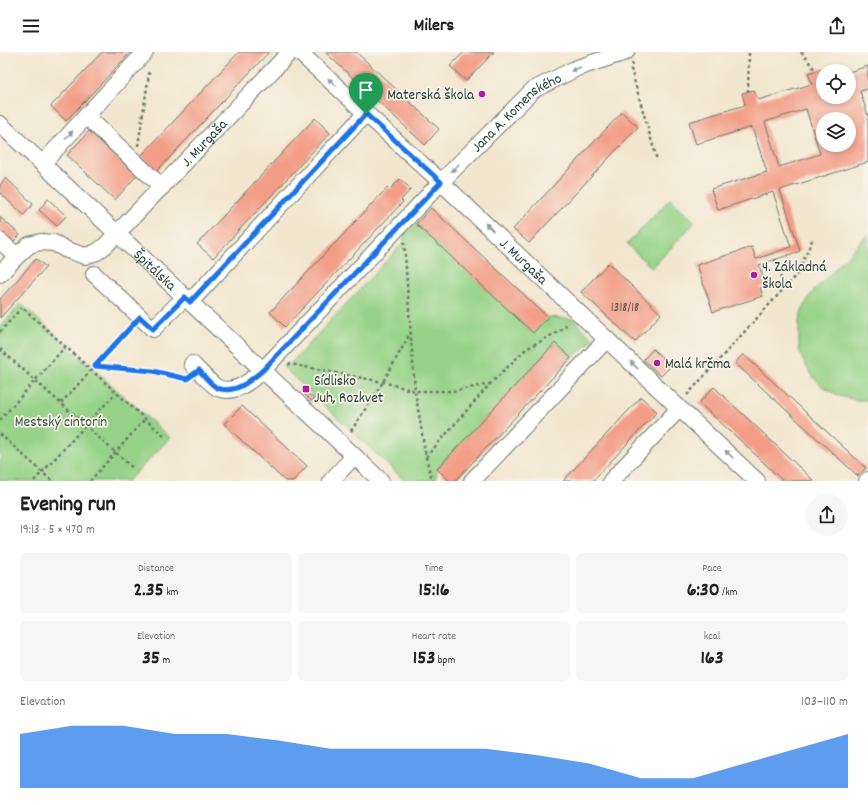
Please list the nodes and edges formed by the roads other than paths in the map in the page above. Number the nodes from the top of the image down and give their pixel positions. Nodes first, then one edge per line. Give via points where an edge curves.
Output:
1 (290, 52) edge
2 (299, 52) edge
3 (630, 55) edge
4 (142, 56) edge
5 (366, 114) junction
6 (86, 116) junction
7 (0, 124) edge
8 (42, 163) junction
9 (441, 182) junction
10 (162, 187) junction
11 (118, 234) junction
12 (0, 241) edge
13 (16, 256) junction
14 (0, 274) edge
15 (94, 274) dead end
16 (187, 299) junction
17 (606, 339) junction
18 (195, 367) road end
19 (263, 370) junction
20 (677, 406) junction
21 (354, 456) junction
22 (753, 480) edge
23 (331, 481) edge
24 (381, 481) edge
25 (472, 481) edge
26 (611, 481) edge

1 - 10 street, J. Murgaša
5 -> 2 street, J. Murgaša
3 -> 9 street, Jana A. Komenského via 577,68 533,90
4 - 6 street
5 - 9 street, J. Murgaša
5 - 16 street
8 -> 6 street
6 - 10 street
7 - 8 street, Špitálska
8 - 11 street, Špitálska
17 -> 9 street, J. Murgaša
9 - 19 street
10 - 11 street, J. Murgaša
11 - 13 street, J. Murgaša via 97,252 85,256 54,243 41,242 29,246
11 - 16 street, Špitálska
12 - 13 street
13 - 14 street, J. Murgaša
15 - 16 street via 153,329
16 - 19 street, Špitálska
20 -> 17 street, J. Murgaša
17 - 25 street
18 - 19 street via 217,388 230,390 251,380
19 - 21 street, Špitálska
22 -> 20 street, J. Murgaša
20 - 26 street via 674,414
21 - 23 street
21 - 24 street, Špitálska

